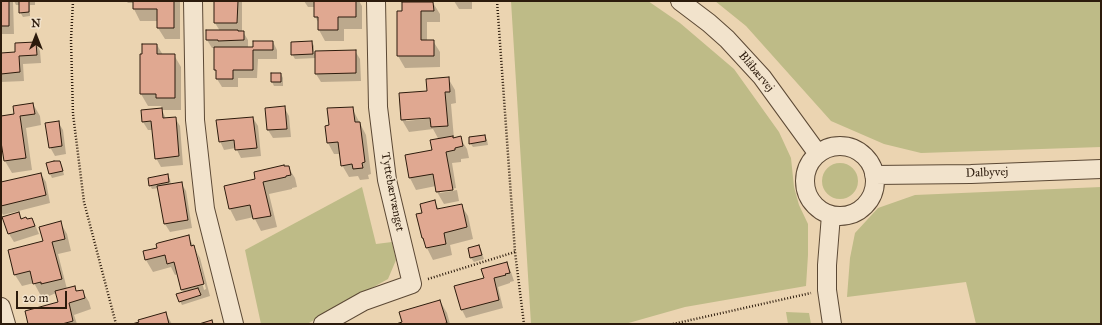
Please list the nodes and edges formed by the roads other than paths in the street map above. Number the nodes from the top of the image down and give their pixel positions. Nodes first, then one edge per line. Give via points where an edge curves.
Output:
1 (193, 1) edge
2 (376, 1) edge
3 (680, 1) edge
4 (818, 154) junction
5 (1101, 170) edge
6 (874, 175) junction
7 (831, 215) junction
8 (1, 307) edge
9 (6, 324) edge
10 (234, 324) edge
11 (323, 324) edge
12 (832, 324) edge

1 - 10 street via 195,120 205,209
2 - 11 street, Tyttebærvænget via 378,107 386,173 412,284 364,301
3 - 4 street, Blåbærvej via 727,39 762,77
4 - 6 street via 829,148 841,146 852,149 870,164
4 - 7 street via 806,172 807,194 821,211
5 - 6 street, Dalbyvej
6 - 7 street via 874,187 864,207 843,216
7 - 12 street via 827,265
8 - 9 street

